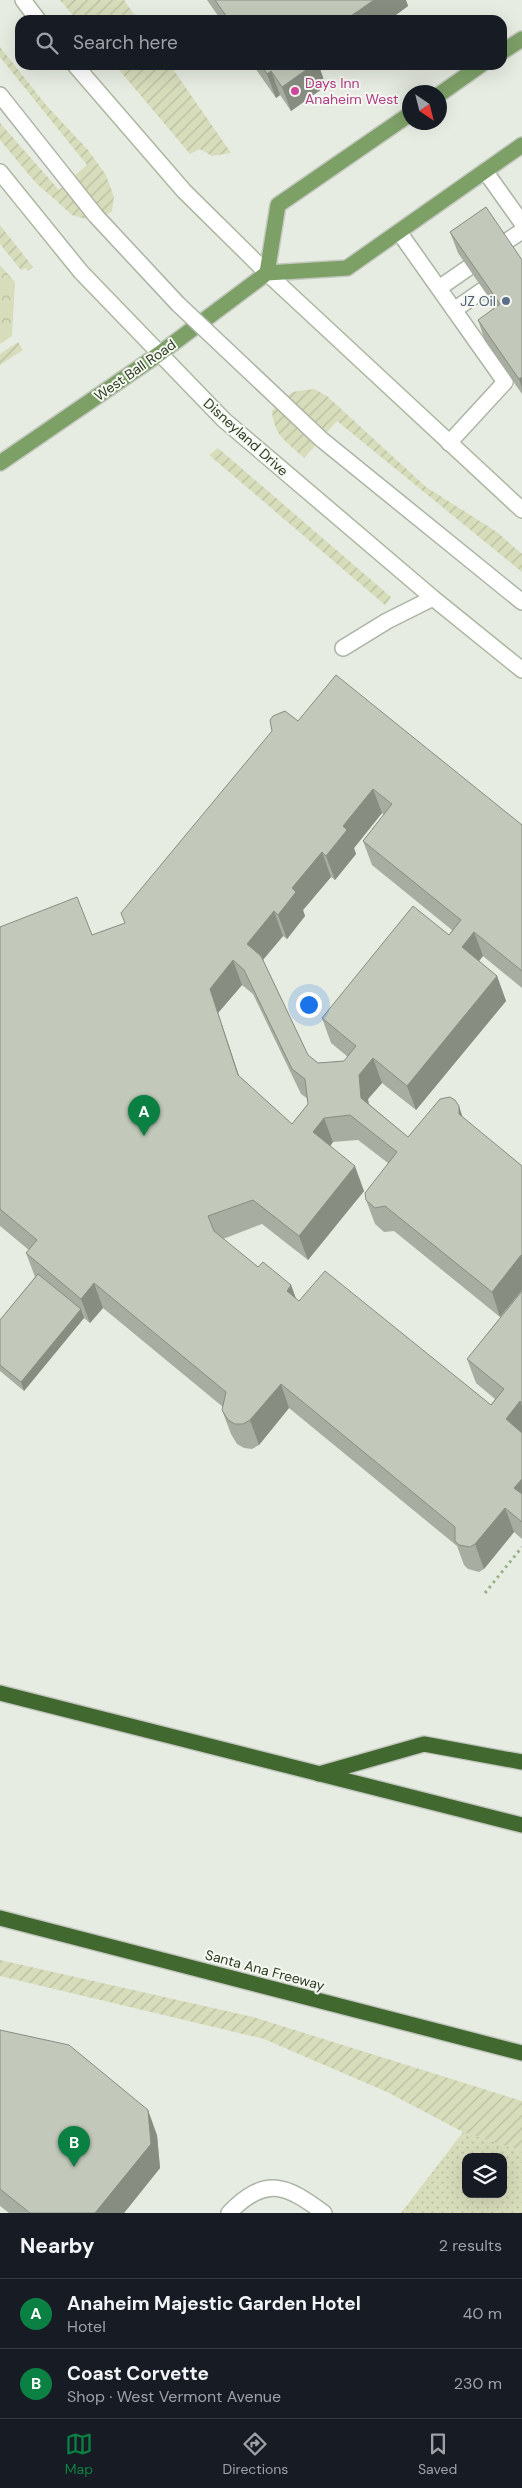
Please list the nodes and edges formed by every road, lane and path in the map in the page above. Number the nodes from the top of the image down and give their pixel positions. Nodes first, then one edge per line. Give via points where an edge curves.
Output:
1 (22, 0) edge
2 (34, 15) edge
3 (522, 39) edge
4 (507, 49) edge
5 (79, 70) edge
6 (475, 70) edge
7 (447, 89) edge
8 (0, 95) edge
9 (402, 120) edge
10 (522, 145) edge
11 (485, 171) junction
12 (0, 172) edge
13 (522, 223) edge
14 (522, 231) edge
15 (399, 232) junction
16 (504, 244) edge
17 (468, 268) edge
18 (267, 274) junction
19 (439, 288) junction
20 (483, 290) edge
21 (454, 310) junction
22 (484, 322) edge
23 (470, 333) junction
24 (159, 354) junction
25 (449, 443) junction
26 (0, 463) edge
27 (522, 510) edge
28 (433, 598) junction
29 (522, 602) edge
30 (343, 648) dead end
31 (522, 670) edge
32 (522, 1547) edge
33 (485, 1593) dead end
34 (0, 1693) edge
35 (522, 1762) edge
36 (318, 1774) junction
37 (522, 1825) edge
38 (0, 1918) edge
39 (522, 2053) edge
40 (229, 2213) edge
41 (324, 2213) edge

1 - 2 main road
3 - 4 main road
5 - 18 main road via 184,191
6 - 7 main road
8 - 29 main road, bridge via 96,216 172,298 321,439
9 - 18 main road via 278,205
10 - 11 main road
11 - 13 main road
11 - 15 main road
12 - 24 main road, Disneyland Drive via 82,272
14 - 16 main road
15 - 18 main road via 347,268
15 - 19 main road
17 - 19 main road
18 - 24 main road, West Ball Road
18 - 25 main road
19 - 21 main road
20 - 21 main road
21 - 23 main road
22 - 23 main road
23 - 25 main road via 505,382
24 - 26 main road, West Ball Road
24 - 28 main road, Disneyland Drive via 224,420
25 - 27 main road
28 - 30 main road
28 - 31 main road, Disneyland Drive
32 - 33 path
34 - 36 highway
35 - 36 highway via 424,1744
36 - 37 highway
38 - 39 highway, Santa Ana Freeway
40 - 41 main road via 244,2200 269,2188 294,2192

